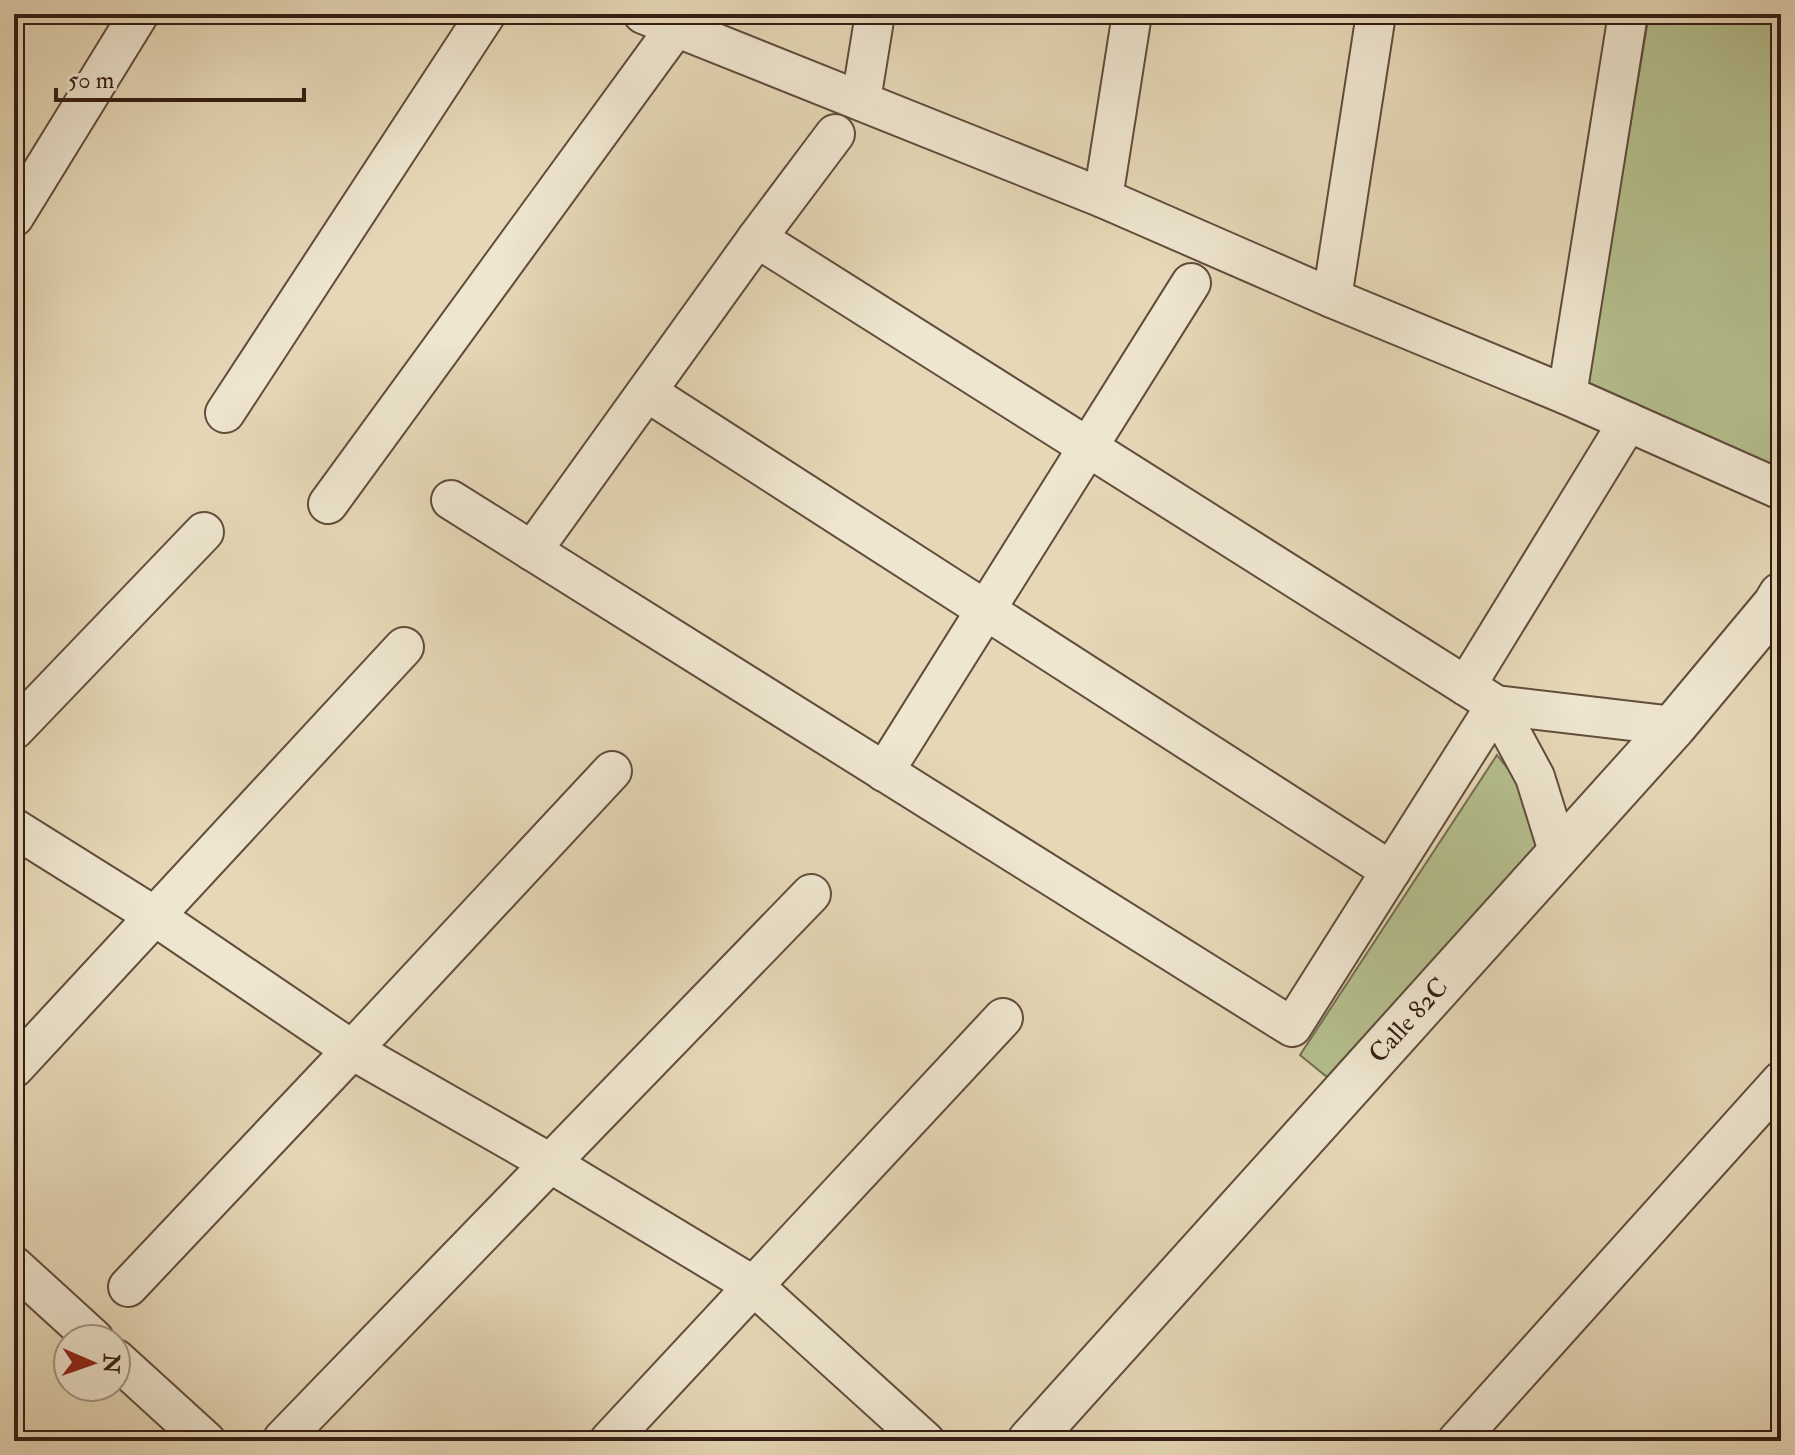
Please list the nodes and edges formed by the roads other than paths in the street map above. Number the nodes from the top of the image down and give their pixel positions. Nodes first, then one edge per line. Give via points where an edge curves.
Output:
1 (139, 14) edge
2 (486, 14) edge
3 (875, 14) edge
4 (1132, 14) edge
5 (1376, 14) edge
6 (1628, 14) edge
7 (659, 20) edge
8 (861, 100) junction
9 (835, 134) dead end
10 (1103, 198) junction
11 (14, 217) edge
12 (757, 238) junction
13 (1191, 283) dead end
14 (1332, 298) junction
15 (647, 392) junction
16 (1567, 395) junction
17 (225, 413) dead end
18 (1628, 422) junction
19 (1089, 448) junction
20 (1781, 490) edge
21 (451, 500) dead end
22 (328, 504) dead end
23 (204, 532) dead end
24 (532, 551) junction
25 (1781, 595) edge
26 (985, 611) junction
27 (404, 647) dead end
28 (1481, 696) junction
29 (1674, 726) junction
30 (14, 730) edge
31 (612, 771) dead end
32 (884, 772) junction
33 (14, 828) edge
34 (1559, 854) junction
35 (1391, 871) junction
36 (811, 894) dead end
37 (156, 917) junction
38 (1003, 1018) dead end
39 (352, 1050) junction
40 (14, 1068) edge
41 (1781, 1081) edge
42 (550, 1163) junction
43 (14, 1266) edge
44 (754, 1286) junction
45 (128, 1287) dead end
46 (76, 1323) edge
47 (132, 1374) edge
48 (283, 1439) dead end
49 (206, 1441) edge
50 (609, 1441) edge
51 (925, 1441) edge
52 (1030, 1441) edge
53 (1457, 1441) edge

1 - 11 street
2 - 17 street
3 - 8 street
4 - 10 street
5 - 14 street
6 - 16 street
7 - 8 street
7 - 22 street
8 - 10 street
9 - 12 street
10 - 14 street
12 - 15 street
12 - 19 street
13 - 19 street
14 - 16 street
15 - 24 street
15 - 26 street
16 - 18 street
18 - 20 street
18 - 28 street
19 - 26 street
19 - 28 street
21 - 24 street
23 - 30 street
24 - 32 street
25 - 29 street, Calle 82C
26 - 32 street
26 - 35 street
27 - 37 street
28 - 29 street
28 - 34 street via 1535,777
28 - 35 street
29 - 34 street, Calle 82C
31 - 39 street
32 - 35 street via 1292,1027
33 - 37 street
34 - 52 street, Calle 82C
36 - 42 street
37 - 39 street
37 - 40 street
38 - 44 street
39 - 42 street
39 - 45 street
41 - 53 street
42 - 44 street
42 - 48 street
43 - 46 street
44 - 50 street
44 - 51 street
47 - 49 street

